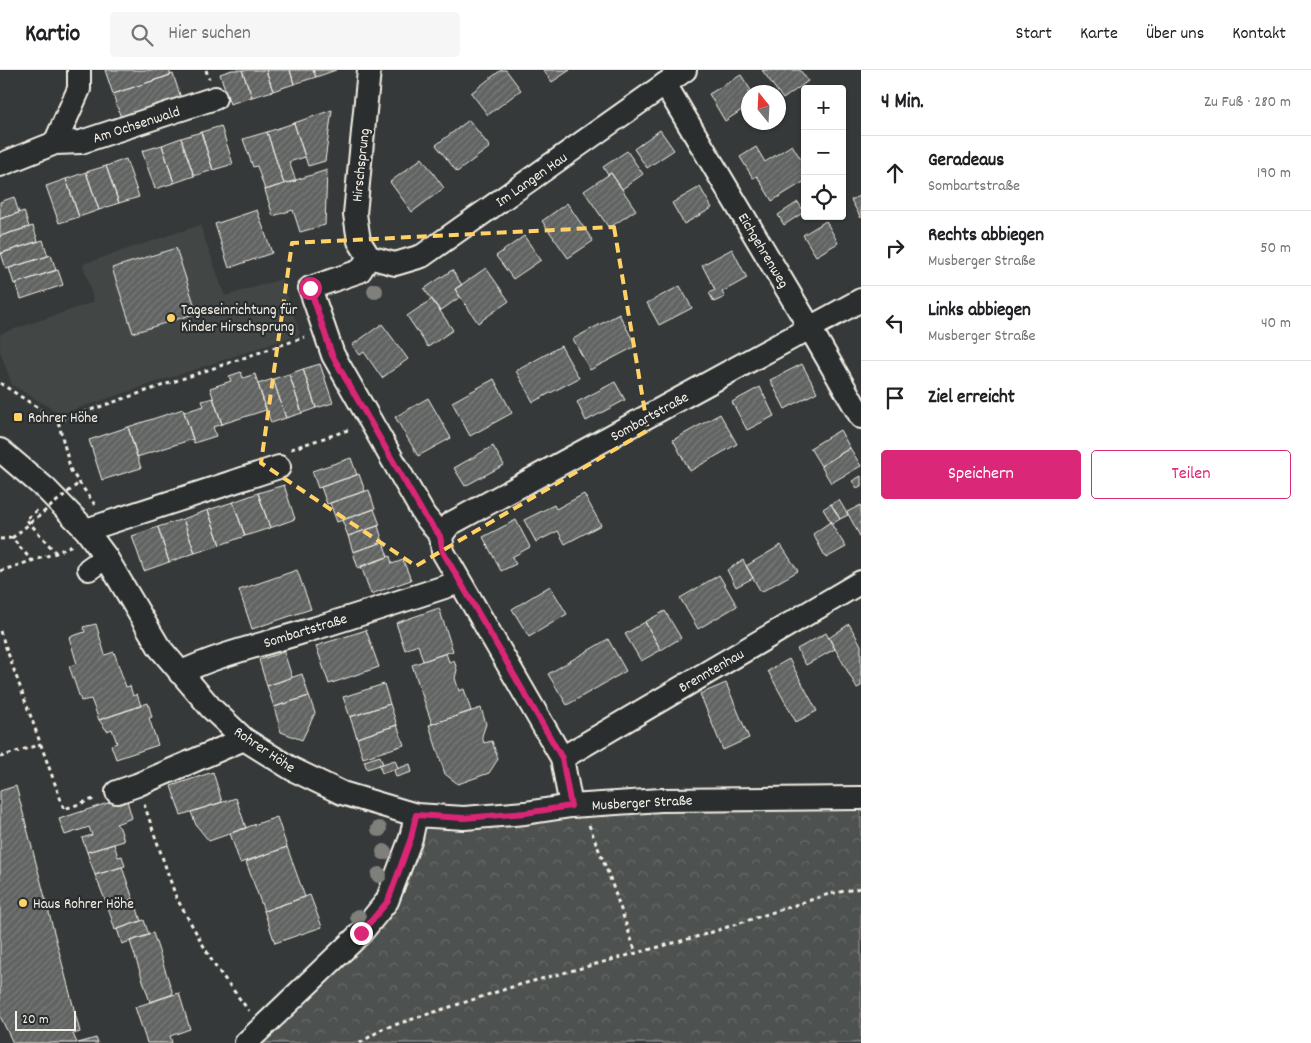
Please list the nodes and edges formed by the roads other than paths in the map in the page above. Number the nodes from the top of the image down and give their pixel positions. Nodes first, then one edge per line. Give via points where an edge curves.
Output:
1 (79, 70) edge
2 (369, 70) edge
3 (685, 70) edge
4 (665, 84) junction
5 (214, 98) dead end
6 (56, 143) junction
7 (0, 165) edge
8 (370, 257) junction
9 (861, 300) edge
10 (810, 328) junction
11 (861, 417) edge
12 (0, 450) edge
13 (279, 467) road end
14 (81, 536) junction
15 (440, 536) junction
16 (460, 582) junction
17 (861, 582) edge
18 (180, 674) junction
19 (244, 739) junction
20 (562, 758) junction
21 (127, 788) road end
22 (861, 798) edge
23 (576, 806) junction
24 (416, 815) junction
25 (254, 1036) edge

1 - 6 street via 79,89
2 - 8 street, Hirschsprung via 355,214 359,241
3 - 4 street, Im Langen Hau
4 - 8 street, Im Langen Hau via 422,256 394,264
4 - 10 street, Eichgehrenweg
5 - 6 street, Am Ochsenwald via 81,142
6 - 7 street, Am Ochsenwald
8 - 15 street via 360,271 310,288 332,355 424,515
9 - 10 street, Sombartstraße
10 - 11 street, Eichgehrenweg
10 - 15 street, Sombartstraße via 450,524
12 - 14 street, Rohrer Höhe via 46,490
13 - 14 street
14 - 18 street, Rohrer Höhe via 97,563
15 - 16 street via 443,552
16 - 18 street, Sombartstraße via 252,646 198,664
16 - 20 street
17 - 20 street, Brenntenhau
18 - 19 street, Rohrer Höhe
19 - 21 street
19 - 24 street, Rohrer Höhe via 292,769 342,792
20 - 23 street
22 - 23 street, Musberger Straße via 661,800
23 - 24 street, Musberger Straße via 464,818
24 - 25 street via 388,901 361,933

